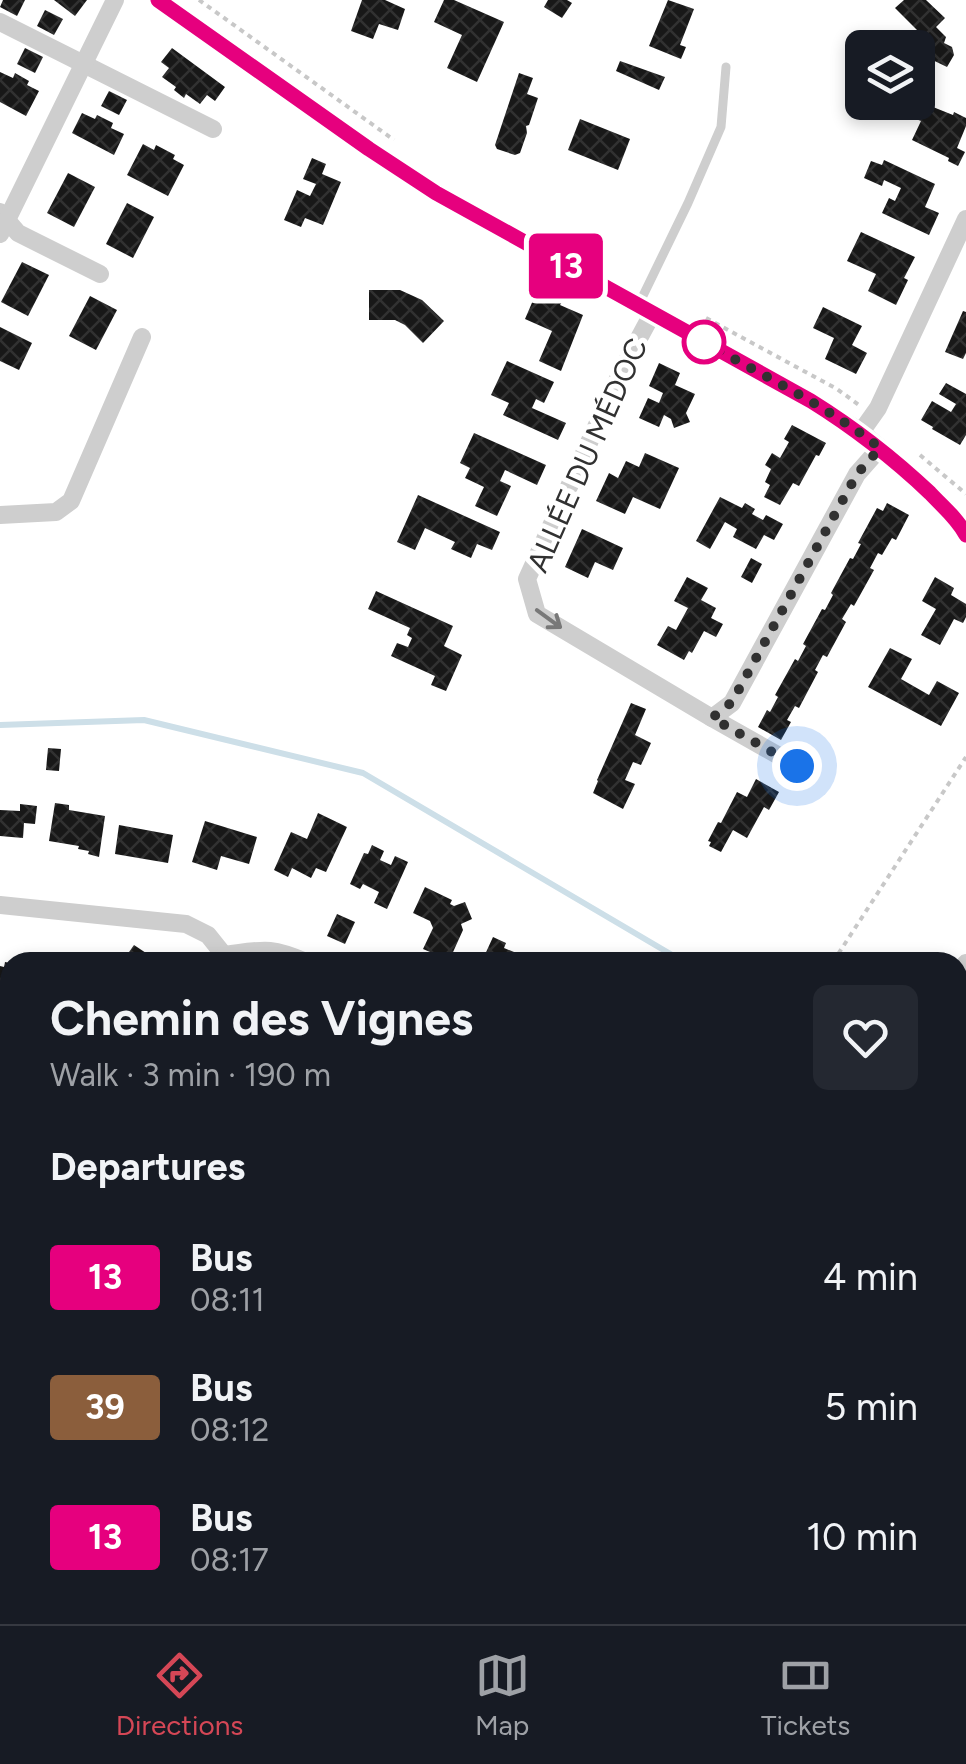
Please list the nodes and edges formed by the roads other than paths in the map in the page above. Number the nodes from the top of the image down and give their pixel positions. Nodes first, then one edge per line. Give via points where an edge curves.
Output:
1 (116, 0) edge
2 (158, 0) edge
3 (0, 22) edge
4 (84, 65) junction
5 (726, 67) dead end
6 (213, 130) dead end
7 (966, 219) edge
8 (2, 222) edge
9 (100, 274) dead end
10 (645, 310) junction
11 (142, 337) dead end
12 (860, 432) junction
13 (880, 448) junction
14 (0, 516) edge
15 (966, 535) edge
16 (712, 718) junction
17 (797, 766) dead end
18 (0, 905) edge
19 (218, 952) edge
20 (254, 952) edge
21 (283, 952) edge

1 - 4 street
2 - 10 street via 436,193
3 - 4 street
4 - 6 street
4 - 8 street
5 - 10 lane via 722,126
7 - 12 street
8 - 9 street
10 - 12 street
10 -> 16 street, ALLÉE DU MÉDOC via 527,579 537,614
11 - 14 street via 71,501 56,512
12 - 13 street
13 - 15 street
13 - 16 street via 857,474 732,702
16 - 17 street, ALLÉE DU MÉDOC
18 - 19 street via 186,924 208,935
20 - 21 street

